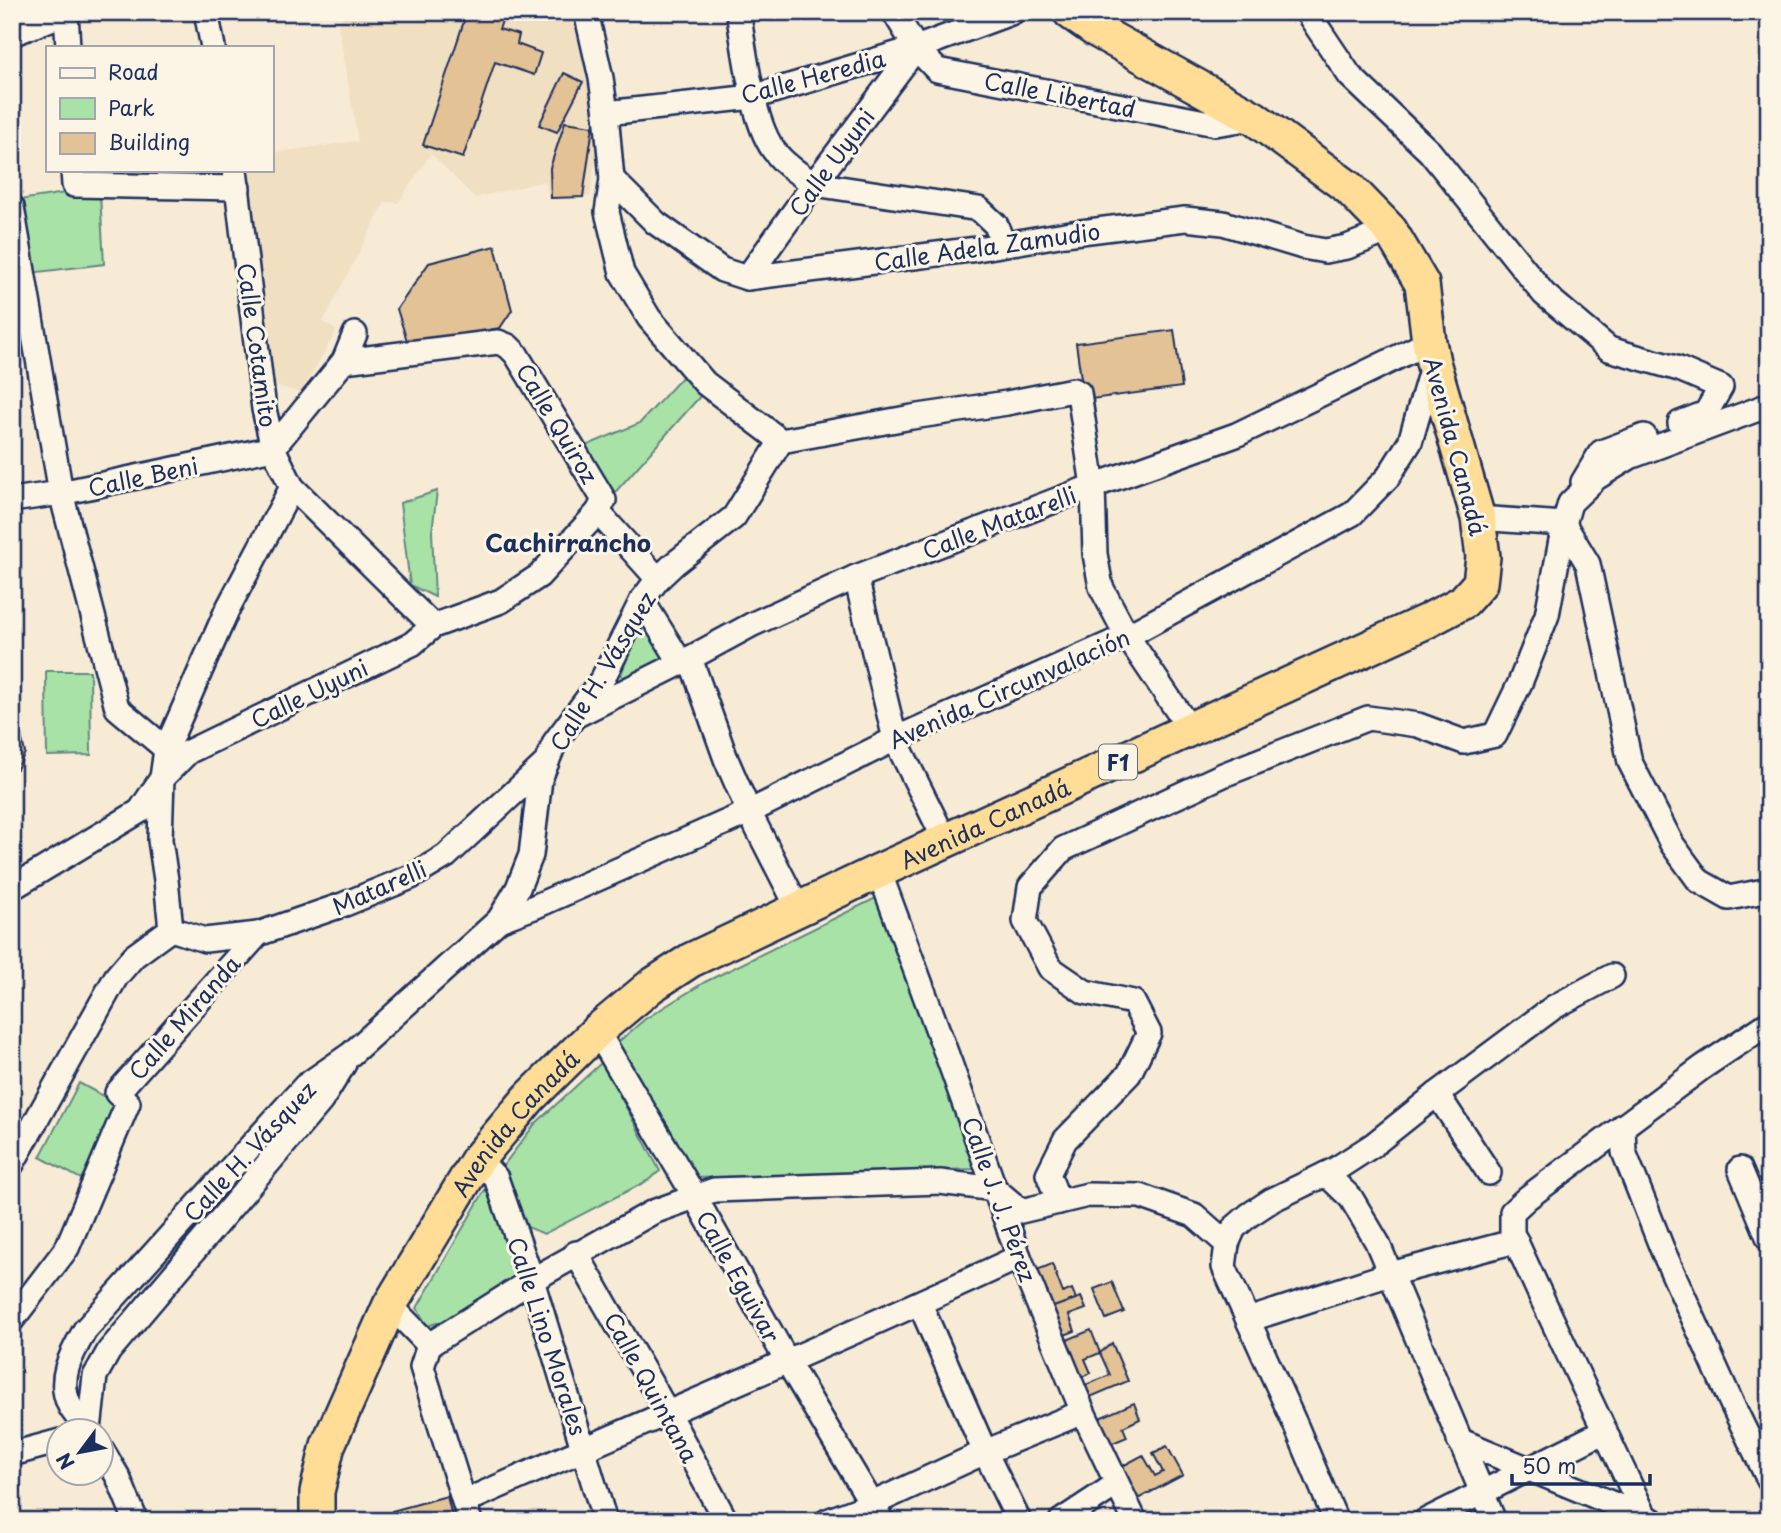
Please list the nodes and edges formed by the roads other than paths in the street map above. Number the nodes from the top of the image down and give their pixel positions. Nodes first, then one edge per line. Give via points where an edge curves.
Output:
1 (206, 12) edge
2 (586, 12) edge
3 (738, 12) edge
4 (894, 12) edge
5 (1013, 12) edge
6 (1070, 12) edge
7 (1307, 12) edge
8 (67, 13) edge
9 (12, 34) edge
10 (68, 46) edge
11 (213, 46) edge
12 (916, 48) junction
13 (753, 97) junction
14 (606, 113) junction
15 (1254, 118) junction
16 (73, 172) edge
17 (236, 179) edge
18 (611, 179) junction
19 (814, 184) junction
20 (12, 207) edge
21 (1390, 230) junction
22 (1003, 244) junction
23 (747, 278) junction
24 (355, 334) dead end
25 (1431, 352) junction
26 (344, 360) junction
27 (1769, 405) edge
28 (781, 441) junction
29 (273, 448) junction
30 (1093, 486) junction
31 (292, 487) junction
32 (61, 493) junction
33 (12, 500) edge
34 (601, 506) junction
35 (1567, 514) junction
36 (1478, 517) junction
37 (856, 578) junction
38 (658, 579) junction
39 (642, 600) junction
40 (433, 626) junction
41 (1127, 636) junction
42 (685, 661) junction
43 (575, 716) junction
44 (1189, 728) junction
45 (895, 739) junction
46 (166, 749) junction
47 (548, 761) junction
48 (162, 778) junction
49 (749, 812) junction
50 (946, 842) junction
51 (879, 871) junction
52 (12, 888) edge
53 (1769, 890) edge
54 (799, 910) junction
55 (499, 920) junction
56 (171, 929) junction
57 (258, 934) junction
58 (1612, 976) dead end
59 (1769, 1023) edge
60 (597, 1031) junction
61 (351, 1054) junction
62 (1437, 1094) junction
63 (1623, 1126) junction
64 (14, 1154) edge
65 (478, 1159) junction
66 (1740, 1169) dead end
67 (1489, 1173) dead end
68 (1326, 1174) junction
69 (995, 1189) junction
70 (695, 1197) junction
71 (1059, 1202) junction
72 (1769, 1239) edge
73 (1516, 1241) junction
74 (1227, 1244) junction
75 (576, 1254) junction
76 (1019, 1257) junction
77 (1390, 1273) junction
78 (532, 1280) junction
79 (920, 1304) junction
80 (390, 1305) junction
81 (12, 1320) edge
82 (1248, 1320) junction
83 (429, 1345) junction
84 (787, 1361) junction
85 (667, 1412) junction
86 (1083, 1412) junction
87 (79, 1418) edge
88 (93, 1418) edge
89 (1605, 1431) junction
90 (1459, 1440) junction
91 (46, 1445) edge
92 (584, 1448) junction
93 (985, 1452) junction
94 (12, 1454) edge
95 (1529, 1469) junction
96 (116, 1474) edge
97 (1769, 1480) edge
98 (1117, 1484) junction
99 (1482, 1492) junction
100 (468, 1511) edge
101 (877, 1512) edge
102 (1649, 1520) edge
103 (136, 1521) edge
104 (317, 1521) edge
105 (605, 1521) edge
106 (726, 1521) edge
107 (827, 1521) edge
108 (1019, 1521) edge
109 (1060, 1521) edge
110 (1135, 1521) edge
111 (1336, 1521) edge
112 (1424, 1521) edge
113 (1494, 1521) edge

1 - 11 street
2 - 14 street
3 - 13 street
4 - 12 street, Calle Libertad
5 - 12 street, Calle Heredia
6 - 15 highway, Avenida Canadá / F1
7 - 35 street via 1350,76 1430,152 1544,294 1609,349 1679,369 1721,387 1706,413 1601,452
8 - 9 street
8 - 10 street
12 - 13 street, Calle Heredia
12 - 15 street, Calle Libertad via 937,70 1215,124
12 - 19 street, Calle Uyuni
13 - 14 street, Calle Heredia
13 - 19 street via 775,153
14 - 18 street
15 - 21 highway, Avenida Canadá / F1 via 1349,188
16 - 17 street via 74,185
17 - 29 street, Calle Cotamito via 264,409
18 - 23 street, Calle Adela Zamudio via 656,223 722,270
18 - 28 street via 607,212 622,273 649,318 705,383
19 - 22 street via 979,209 996,225
19 - 23 street, Calle Uyuni
20 - 32 street
21 - 22 street, Calle Adela Zamudio via 1325,251 1223,223 1185,219
21 - 25 highway, Avenida Canadá / F1 via 1422,284
22 - 23 street, Calle Adela Zamudio
24 - 26 street
25 - 30 street, Calle Matarelli via 1236,435
25 - 36 highway, Avenida Canadá / F1
25 - 41 street, Avenida Circunvalación via 1410,442 1388,477 1352,514
26 - 29 street
26 - 34 street, Calle Quiroz via 498,342 508,346
27 - 35 street via 1630,457 1596,478
28 - 30 street via 1073,390 1079,393
28 - 38 street, Calle H. Vásquez via 734,517
29 - 31 street, Calle Cotamito
29 - 32 street, Calle Beni
30 - 37 street, Calle Matarelli
30 - 41 street via 1101,587
31 - 40 street, Calle Cotamito
31 - 46 street via 227,610
32 - 33 street, Calle Beni
32 - 46 street via 117,708
34 - 38 street, Calle Quiroz
34 - 40 street, Calle Uyuni via 539,576 501,601
35 - 36 street
35 - 53 street via 1588,564 1630,762 1672,844 1699,881 1729,898
35 - 71 street via 1546,615 1496,735 1464,742 1418,725 1368,718 1223,775 1063,849 1030,887 1025,921 1050,968 1085,992 1133,1002 1149,1032 1129,1074 1065,1140 1048,1174
36 - 44 highway, Avenida Canadá / F1 via 1483,557 1480,583 1462,602
37 - 42 street, Calle Matarelli via 753,624
37 - 45 street
38 - 39 street, Calle H. Vásquez
39 - 42 street
39 - 43 street, Calle H. Vásquez via 603,678
40 - 48 street, Calle Uyuni via 412,643 188,752
41 - 44 street
41 - 45 street, Avenida Circunvalación
42 - 43 street, Calle Matarelli
42 - 49 street
43 - 47 street, Calle H. Vásquez via 555,742
44 - 50 highway, Avenida Canadá / F1
45 - 49 street, Avenida Circunvalación
45 - 50 street
46 - 48 street
47 - 55 street, Calle H. Vásquez via 540,779 531,855
47 - 57 street, Matarelli via 446,856 411,877
48 - 52 street, Calle Uyuni via 140,811
48 - 56 street via 160,840
49 - 54 street
49 - 55 street, Avenida Circunvalación
50 - 51 highway, Avenida Canadá / F1
51 - 54 highway, Avenida Canadá / F1
51 - 69 street, Calle J. J. Pérez
54 - 60 highway, Avenida Canadá / F1 via 691,960
55 - 61 street
56 - 57 street, Matarelli via 205,940
56 - 64 street via 134,956 116,976
57 - 81 street, Calle Miranda via 117,1093 128,1103 67,1248
58 - 62 street via 1554,1007
59 - 63 street
60 - 65 highway, Avenida Canadá / F1 via 530,1097
60 - 70 street, Calle Eguivar
61 - 87 street, Calle H. Vásquez via 305,1086 85,1329 63,1379 69,1405
61 - 88 street, Calle H. Vásquez via 321,1101 109,1351 95,1376
62 - 67 street
62 - 68 street via 1373,1145
63 - 73 street via 1513,1212
63 - 97 street via 1624,1152 1662,1251
65 - 78 street, Calle Lino Morales via 496,1178
65 - 80 highway, Avenida Canadá / F1
66 - 72 street
68 - 74 street via 1249,1215 1234,1228
68 - 77 street via 1351,1198
69 - 70 street via 927,1182 714,1190
69 - 71 street via 1021,1211
69 - 76 street, Calle J. J. Pérez
70 - 75 street via 653,1212
70 - 84 street, Calle Eguivar
71 - 74 street via 1088,1195 1140,1196 1194,1215
73 - 77 street
73 - 89 street
74 - 82 street via 1224,1267
75 - 78 street
75 - 85 street, Calle Quintana
76 - 79 street
76 - 86 street, Calle J. J. Pérez
77 - 82 street
77 - 90 street
78 - 83 street
78 - 92 street, Calle Lino Morales
79 - 84 street
79 - 93 street
80 - 83 street
80 - 104 highway, Avenida Canadá / F1 via 328,1445 317,1492
82 - 111 street
83 - 100 street via 422,1367
84 - 85 street
84 - 101 street, Calle Eguivar
85 - 92 street
85 - 106 street, Calle Quintana
86 - 93 street
86 - 98 street, Calle J. J. Pérez
89 - 95 street
89 - 102 street
90 - 95 street
90 - 99 street
91 - 94 street
92 - 100 street
92 - 105 street, Calle Lino Morales
93 - 101 street
93 - 108 street
95 - 99 street
95 - 102 street
96 - 103 street, Calle H. Vásquez
98 - 109 street
98 - 110 street, Calle J. J. Pérez
99 - 112 street
99 - 113 street
101 - 107 street

